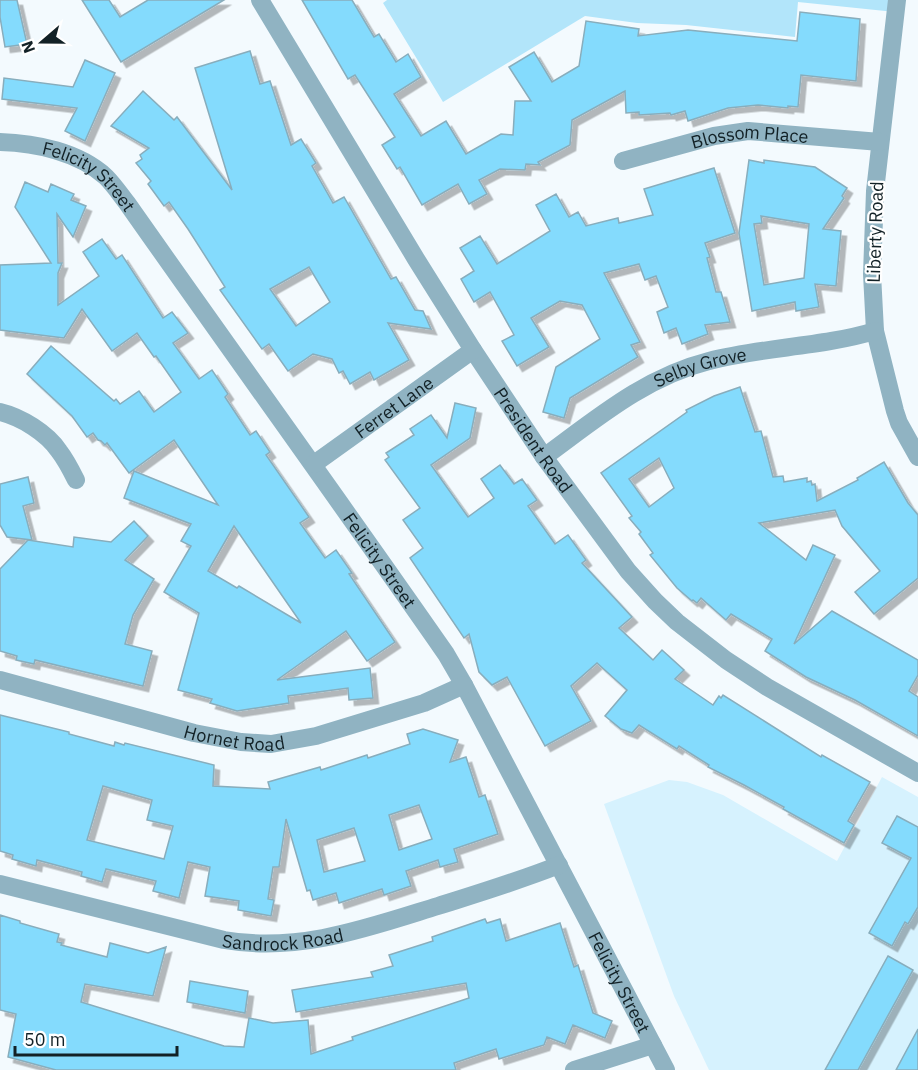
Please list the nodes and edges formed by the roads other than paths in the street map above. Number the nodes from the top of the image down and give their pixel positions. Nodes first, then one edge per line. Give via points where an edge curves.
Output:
1 (260, 0) edge
2 (897, 0) edge
3 (0, 142) edge
4 (880, 142) junction
5 (623, 161) dead end
6 (876, 331) junction
7 (473, 350) junction
8 (0, 412) edge
9 (544, 457) junction
10 (918, 458) edge
11 (314, 464) junction
12 (76, 480) dead end
13 (0, 681) edge
14 (464, 685) junction
15 (918, 773) edge
16 (559, 865) junction
17 (0, 884) edge
18 (653, 1045) junction
19 (574, 1070) edge
20 (666, 1070) edge

1 - 7 street, President Road
2 - 4 street, Liberty Road
3 - 11 street, Felicity Street via 36,144 74,157 105,176
4 - 5 street, Blossom Place via 748,131 714,136
4 - 6 street, Liberty Road via 872,274
6 - 9 street, Selby Grove via 708,361 633,392
6 - 10 street, Liberty Road via 899,423
7 - 9 street, President Road
7 - 11 street, Ferret Lane
8 - 12 street via 37,430 58,449
9 - 15 street, President Road via 628,571 677,622 767,687
11 - 14 street, Felicity Street
13 - 14 street, Hornet Road via 194,733 271,744 316,736 424,704
14 - 16 street, Felicity Street
16 - 17 street, Sandrock Road via 512,884 365,929 278,944 224,940
16 - 18 street, Felicity Street
18 - 19 street
18 - 20 street, Felicity Street

